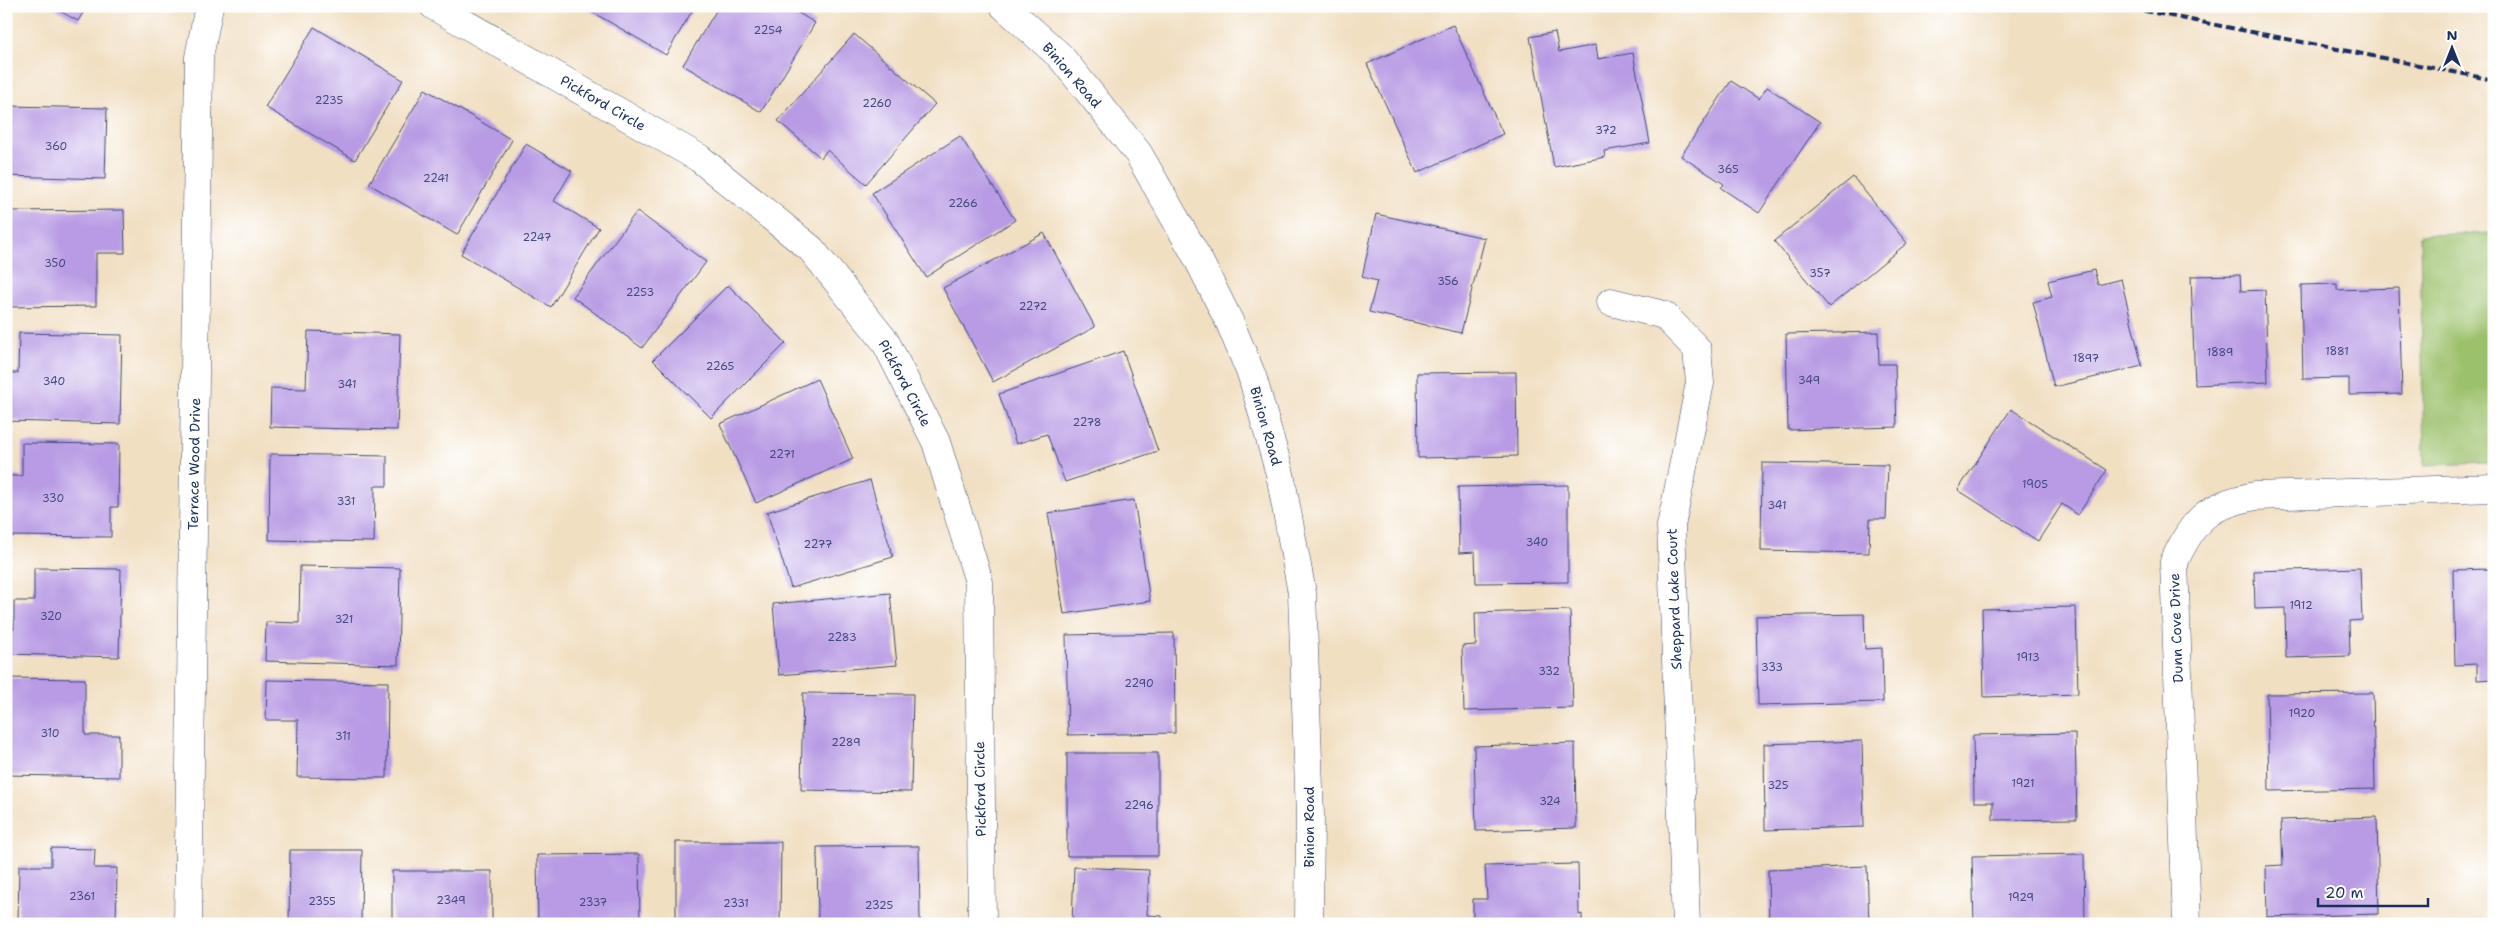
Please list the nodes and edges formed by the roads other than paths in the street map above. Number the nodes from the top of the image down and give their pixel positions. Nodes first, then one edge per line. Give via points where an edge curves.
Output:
1 (209, 6) edge
2 (434, 6) edge
3 (1004, 6) edge
4 (1611, 302) dead end
5 (2494, 488) edge
6 (188, 924) edge
7 (982, 924) edge
8 (1309, 924) edge
9 (1686, 924) edge
10 (2187, 924) edge

1 - 6 street, Terrace Wood Drive via 199,57
2 - 7 street, Pickford Circle via 699,158 812,250 885,341 936,442 979,582
3 - 8 street, Binion Road via 1060,56 1138,152 1197,257 1252,376 1280,474 1302,593 1310,816
4 - 9 street, Sheppard Lake Court via 1664,315 1697,349 1700,383 1671,526
5 - 10 street, Dunn Cove Drive via 2255,496 2227,502 2202,515 2186,536 2174,562

